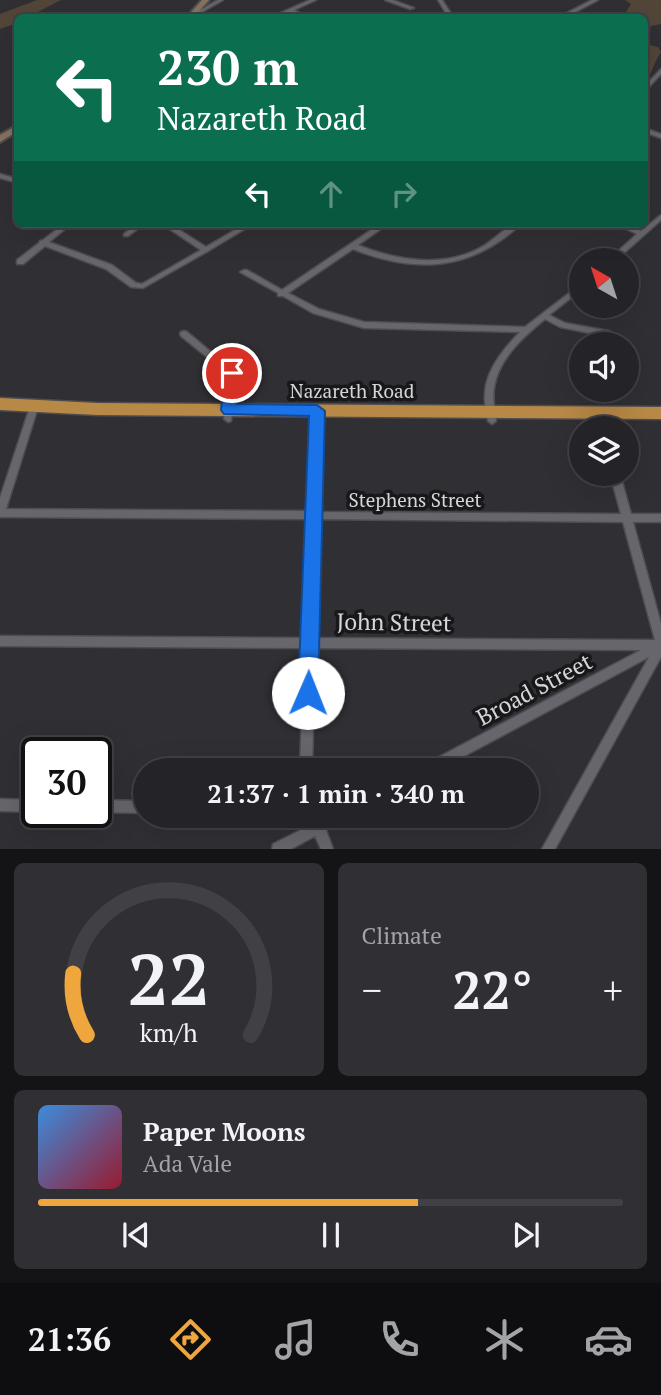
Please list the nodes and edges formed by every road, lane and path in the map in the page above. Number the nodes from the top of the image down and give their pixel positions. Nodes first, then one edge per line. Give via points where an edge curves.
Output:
1 (205, 0) edge
2 (218, 0) edge
3 (314, 0) edge
4 (387, 0) edge
5 (596, 0) edge
6 (412, 8) dead end
7 (289, 10) junction
8 (193, 14) edge
9 (194, 14) edge
10 (280, 14) edge
11 (298, 14) edge
12 (569, 14) edge
13 (661, 71) edge
14 (648, 86) edge
15 (661, 217) edge
16 (62, 228) edge
17 (136, 228) edge
18 (171, 228) edge
19 (243, 228) edge
20 (379, 228) edge
21 (513, 228) edge
22 (629, 228) edge
23 (642, 234) junction
24 (126, 235) dead end
25 (42, 242) junction
26 (353, 246) junction
27 (625, 248) edge
28 (206, 250) junction
29 (20, 262) dead end
30 (244, 272) dead end
31 (281, 294) junction
32 (569, 296) edge
33 (545, 316) junction
34 (529, 330) junction
35 (599, 332) edge
36 (184, 334) dead end
37 (0, 404) edge
38 (32, 411) junction
39 (0, 413) edge
40 (661, 413) edge
41 (229, 414) junction
42 (317, 415) junction
43 (491, 416) junction
44 (637, 416) edge
45 (569, 420) edge
46 (639, 421) edge
47 (661, 421) edge
48 (619, 486) edge
49 (0, 513) edge
50 (312, 516) junction
51 (628, 518) junction
52 (661, 518) edge
53 (0, 641) edge
54 (309, 642) junction
55 (661, 645) edge
56 (306, 758) edge
57 (449, 758) edge
58 (0, 805) edge
59 (21, 806) edge
60 (112, 806) edge
61 (133, 807) edge
62 (303, 828) edge
63 (315, 828) edge
64 (318, 828) edge
65 (278, 849) edge
66 (318, 849) edge
67 (327, 849) edge
68 (548, 849) edge

1 - 8 main road
2 - 9 street
3 - 7 street
4 - 6 street
5 - 12 street
7 - 10 street
7 - 11 street
13 - 14 street
15 - 23 street
16 - 25 street
17 - 24 street
18 - 28 street
19 - 28 street
20 - 26 street
21 - 26 street via 463,258 393,259
22 - 23 street
23 - 27 street
25 - 28 street via 109,267 134,285 143,286
25 - 29 street
26 - 31 street
30 - 31 street
31 - 34 street via 316,311 364,325
32 - 33 street
33 - 34 street
33 - 35 street
34 - 43 street via 497,368 490,384
36 - 41 street via 232,373
37 - 38 highway, Nazareth Road
38 - 39 highway, Nazareth Road
38 - 41 highway, Nazareth Road
38 - 49 street
40 - 44 highway, Nazareth Road
41 - 42 highway, Nazareth Road
42 - 43 highway, Nazareth Road
42 - 50 street
43 - 45 highway, Nazareth Road
46 - 47 highway, Nazareth Road
48 - 51 street
49 - 50 street, Stephens Street
50 - 51 street, Stephens Street
50 - 54 street
51 - 52 street, Stephens Street
51 - 55 street
53 - 54 street, John Street
54 - 55 street, John Street
54 - 56 street
55 - 57 street, Broad Street
55 - 68 street
58 - 59 street
60 - 61 street
62 - 65 street
63 - 66 street
64 - 67 street

